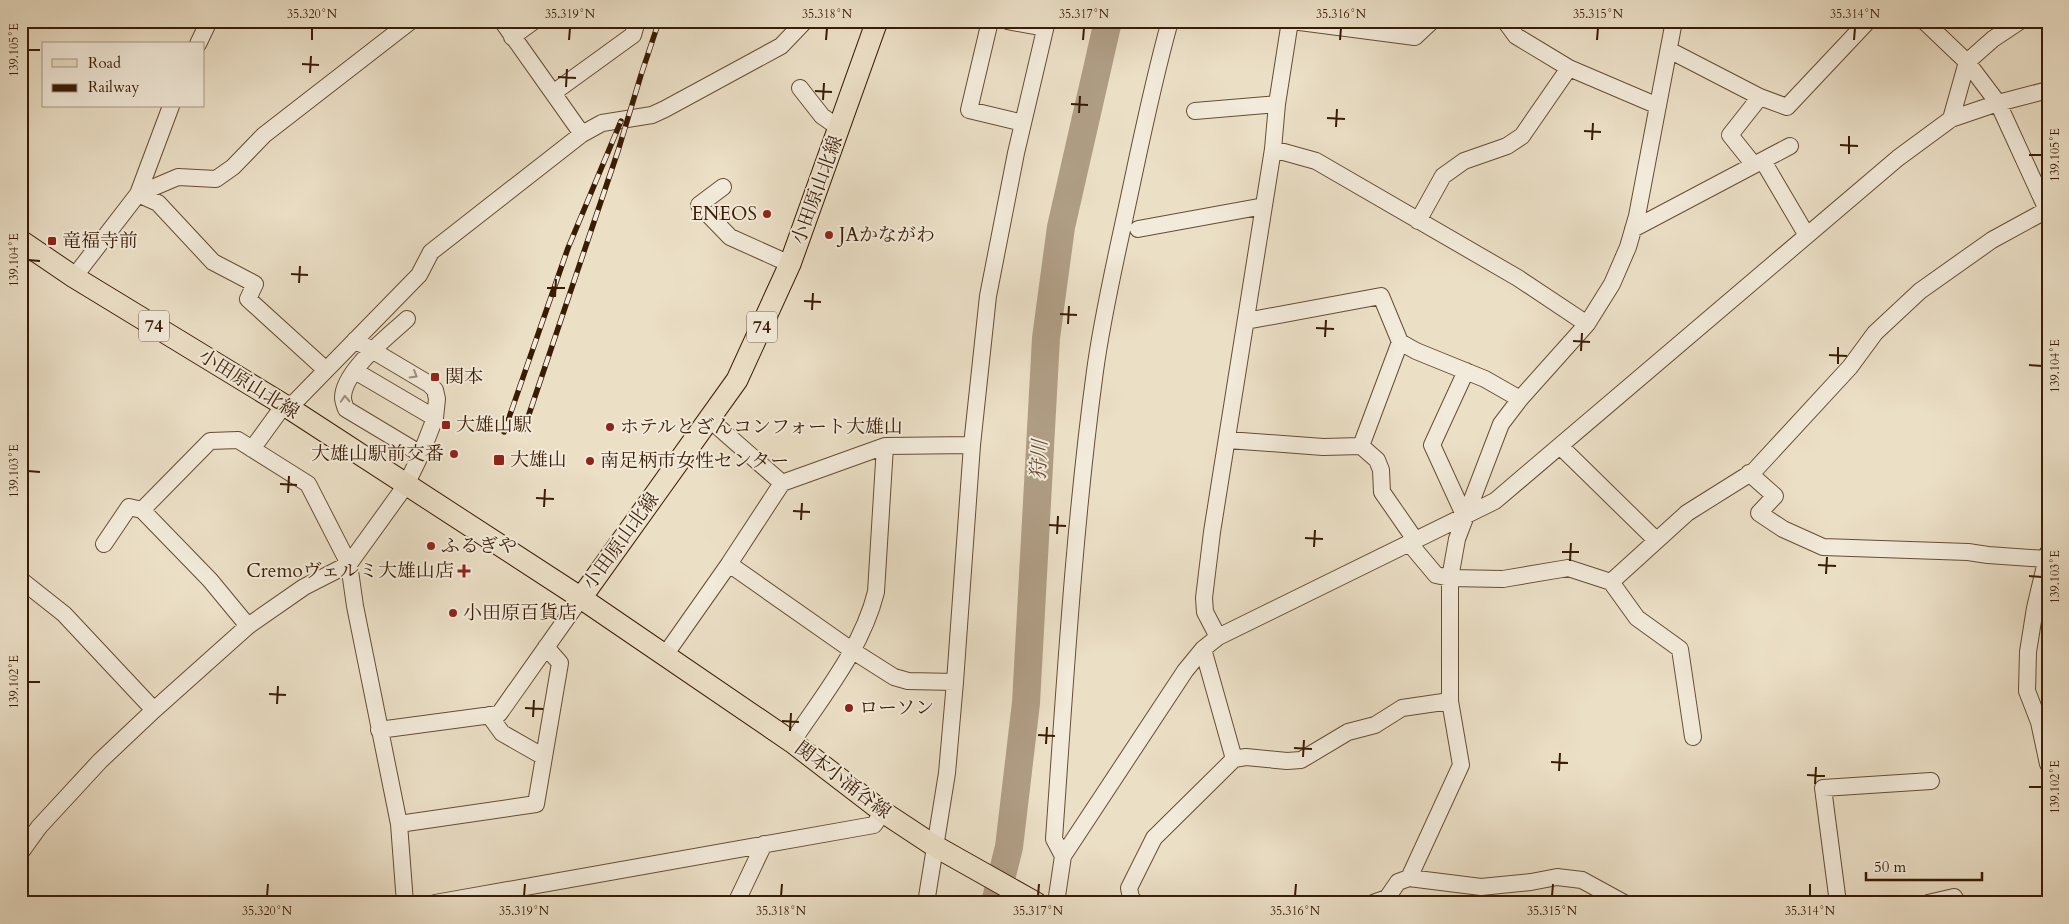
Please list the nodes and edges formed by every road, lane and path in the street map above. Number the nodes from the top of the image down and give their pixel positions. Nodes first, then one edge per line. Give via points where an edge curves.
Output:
1 (209, 21) edge
2 (411, 21) edge
3 (502, 21) edge
4 (534, 21) edge
5 (637, 21) edge
6 (805, 21) edge
7 (877, 21) edge
8 (990, 21) edge
9 (1007, 21) edge
10 (1170, 21) edge
11 (1291, 21) edge
12 (1432, 21) edge
13 (1505, 21) edge
14 (1674, 21) edge
15 (1868, 21) edge
16 (1924, 21) edge
17 (2018, 22) edge
18 (1046, 25) edge
19 (512, 37) junction
20 (199, 42) edge
21 (1669, 50) junction
22 (1967, 62) junction
23 (1569, 68) junction
24 (800, 88) dead end
25 (2048, 90) edge
26 (553, 93) junction
27 (1760, 97) junction
28 (1998, 103) junction
29 (1277, 104) junction
30 (1658, 106) junction
31 (170, 108) edge
32 (1195, 111) dead end
33 (1951, 119) junction
34 (1023, 123) junction
35 (839, 128) junction
36 (582, 134) junction
37 (1790, 146) dead end
38 (1273, 149) junction
39 (1758, 163) junction
40 (723, 187) dead end
41 (138, 194) junction
42 (1264, 206) junction
43 (2047, 211) edge
44 (1418, 221) junction
45 (1138, 229) dead end
46 (1633, 229) junction
47 (1806, 234) junction
48 (21, 240) edge
49 (790, 264) junction
50 (74, 277) junction
51 (407, 320) dead end
52 (1246, 321) junction
53 (1587, 324) junction
54 (355, 340) junction
55 (1400, 342) junction
56 (371, 351) junction
57 (326, 370) junction
58 (355, 371) junction
59 (1466, 371) junction
60 (1520, 400) junction
61 (286, 407) junction
62 (435, 418) junction
63 (709, 419) junction
64 (1228, 440) junction
65 (972, 445) junction
66 (885, 446) junction
67 (1361, 446) junction
68 (1560, 446) junction
69 (252, 449) junction
70 (421, 454) junction
71 (1750, 474) junction
72 (782, 483) junction
73 (406, 486) junction
74 (142, 510) junction
75 (1465, 517) junction
76 (1656, 540) junction
77 (1413, 543) junction
78 (104, 544) dead end
79 (2047, 556) edge
80 (349, 564) junction
81 (729, 564) junction
82 (1450, 578) junction
83 (21, 580) edge
84 (1611, 582) junction
85 (581, 598) junction
86 (248, 626) junction
87 (1218, 637) junction
88 (546, 647) junction
89 (1203, 649) junction
90 (853, 651) junction
91 (665, 655) junction
92 (955, 682) junction
93 (1450, 701) junction
94 (2041, 708) edge
95 (154, 710) junction
96 (489, 715) junction
97 (379, 730) junction
98 (1693, 737) dead end
99 (792, 742) junction
100 (544, 757) junction
101 (1234, 759) junction
102 (2048, 764) edge
103 (1931, 781) dead end
104 (883, 812) junction
105 (399, 824) junction
106 (764, 844) junction
107 (937, 847) junction
108 (21, 852) edge
109 (1063, 856) junction
110 (1409, 878) junction
111 (1383, 901) edge
112 (439, 902) edge
113 (405, 903) edge
114 (736, 903) edge
115 (926, 903) edge
116 (1036, 903) edge
117 (1056, 903) edge
118 (1136, 903) edge
119 (1624, 903) edge
120 (1838, 903) edge
121 (1928, 903) edge
122 (1958, 903) edge

1 - 20 street
2 - 41 street via 264,134 233,167 216,179 178,177
3 - 19 street
4 - 19 street
5 - 26 street via 633,35
6 - 36 street via 781,46 665,109 652,115 602,123
7 - 35 main road, 小田原山北線 / 74
8 - 34 street via 969,110
9 - 18 street
10 - 109 street via 1145,124 1095,371 1068,639 1054,839
11 - 12 street via 1416,37
11 - 29 street
13 - 23 street via 1516,36
14 - 21 street
15 - 27 street via 1787,107
16 - 22 street
17 - 22 street
18 - 34 street
19 - 26 street
21 - 27 street
21 - 30 street
22 - 28 street
22 - 33 street
23 - 30 street
23 - 44 street via 1522,136 1507,146 1464,161 1444,176
24 - 35 street via 822,116
25 - 28 street
26 - 36 street
27 - 39 street via 1730,135
28 - 33 street
28 - 43 street
29 - 32 street
29 - 38 street
30 - 46 street
31 - 41 street
33 - 47 street
34 - 65 street via 988,296
35 - 49 main road, 小田原山北線 / 74
36 - 54 street via 431,252 419,275
37 - 39 street
38 - 42 street
38 - 44 street via 1316,161
39 - 46 street
39 - 47 street
40 - 49 street via 699,204 730,237
41 - 50 street
41 - 57 street via 158,203 213,262 255,284 248,299
42 - 45 street
42 - 52 street
43 - 71 street via 1992,240 1920,291 1875,333 1850,367
44 - 53 street via 1518,278
46 - 53 street via 1612,284
47 - 68 street
48 - 50 main road, 小田原山北線 / 74
49 - 63 main road, 小田原山北線 / 74 via 738,380
50 - 61 main road, 小田原山北線 / 74
51 - 56 street
52 - 55 street via 1381,296
52 - 64 street
53 - 60 street
54 - 56 street
54 - 57 street
55 - 59 street
55 - 67 street
56 - 58 street
56 -> 62 street via 435,390 438,399
57 - 61 street
58 - 62 street
70 -> 58 street via 346,409 345,388
59 - 60 street
59 - 75 street via 1432,445
60 - 75 street via 1501,424
61 - 69 street
61 - 73 main road, 小田原山北線 / 74
62 - 70 street
63 - 72 street
63 - 85 main road, 小田原山北線 / 74
64 - 67 street via 1323,447
64 - 87 street via 1204,598 1205,612
65 - 66 street
65 - 92 street
66 - 72 street
66 - 90 street via 876,592
67 - 77 street via 1377,460 1382,470 1382,492
68 - 75 street via 1495,501
68 - 76 street
69 - 74 street via 238,440 210,441
69 - 80 street via 308,484
70 - 73 street
71 - 76 street via 1687,513
71 - 79 street via 1774,496 1759,512 1783,529 1823,547
72 - 81 street
73 - 80 street
73 - 85 main road, 小田原山北線 / 74
74 - 78 street via 129,507
74 - 86 street via 210,580
75 - 77 street
75 - 82 street
76 - 84 street
77 - 82 street via 1436,575
77 - 87 street
79 - 94 street via 2034,608 2028,652 2027,691
80 - 86 street via 304,587
80 - 97 street
81 - 90 street
81 - 91 street
82 - 84 street via 1503,579 1568,568
82 - 93 street
83 - 95 street via 64,614
84 - 98 street via 1637,618 1680,649
85 - 88 street
85 - 91 main road, 関本小涌谷線
86 - 95 street
87 - 89 street
88 - 96 street via 499,714
88 - 100 street via 560,663
89 - 101 street
89 - 109 street via 1185,671
90 - 92 street via 894,677 908,681
90 - 99 street
91 - 99 main road, 関本小涌谷線
92 - 107 street
93 - 101 street via 1402,708 1375,725 1348,732 1301,760
93 - 110 street via 1461,765
94 - 102 street via 2039,722
95 - 108 street via 100,761 39,827
96 - 97 street
96 - 100 street via 502,733
97 - 105 street
99 - 104 main road, 関本小涌谷線
100 - 105 street via 536,804
101 - 118 street via 1154,838 1129,888
103 - 120 street via 1823,788
104 - 106 street via 874,825
104 - 107 main road, 関本小涌谷線
105 - 113 street
106 - 112 street
106 - 114 street
107 - 115 street
107 - 116 main road, 関本小涌谷線
109 - 117 street
110 - 111 street via 1398,882
110 - 119 street via 1481,887 1557,877 1582,880
121 - 122 street via 1954,897

